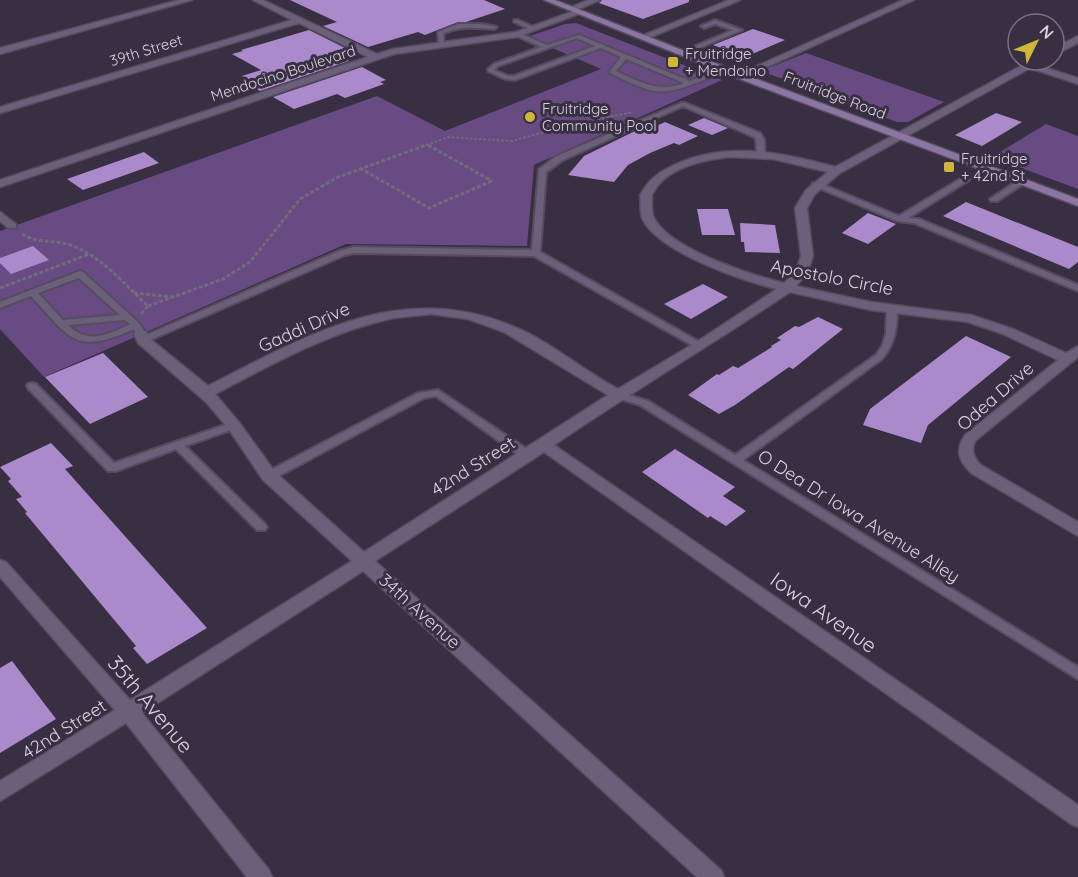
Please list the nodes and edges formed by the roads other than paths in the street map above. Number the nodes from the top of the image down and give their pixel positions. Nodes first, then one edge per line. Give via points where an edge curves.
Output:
1 (188, 0) edge
2 (257, 0) edge
3 (548, 0) edge
4 (596, 0) edge
5 (736, 0) edge
6 (910, 0) edge
7 (576, 10) junction
8 (301, 20) junction
9 (516, 21) dead end
10 (704, 26) dead end
11 (494, 27) dead end
12 (532, 28) junction
13 (509, 34) junction
14 (643, 37) junction
15 (441, 44) junction
16 (601, 46) junction
17 (547, 47) junction
18 (0, 51) edge
19 (683, 53) junction
20 (625, 56) junction
21 (376, 58) junction
22 (724, 69) junction
23 (1016, 72) edge
24 (1050, 72) edge
25 (740, 75) junction
26 (1078, 81) edge
27 (690, 83) junction
28 (0, 110) edge
29 (900, 136) junction
30 (760, 154) junction
31 (836, 171) junction
32 (965, 180) dead end
33 (1022, 182) junction
34 (0, 184) edge
35 (816, 185) junction
36 (994, 199) dead end
37 (1078, 203) edge
38 (0, 215) edge
39 (900, 219) junction
40 (12, 226) dead end
41 (536, 253) junction
42 (1078, 288) edge
43 (786, 289) junction
44 (32, 292) junction
45 (0, 305) edge
46 (892, 309) junction
47 (127, 316) junction
48 (62, 323) junction
49 (140, 333) junction
50 (700, 346) junction
51 (1073, 354) edge
52 (32, 386) dead end
53 (206, 393) junction
54 (618, 395) junction
55 (235, 425) junction
56 (178, 445) junction
57 (544, 445) junction
58 (527, 455) junction
59 (736, 459) junction
60 (269, 476) junction
61 (261, 527) dead end
62 (1078, 530) edge
63 (364, 560) junction
64 (0, 566) edge
65 (1078, 674) edge
66 (129, 712) junction
67 (0, 792) edge
68 (1078, 817) edge
69 (261, 877) edge
70 (713, 877) edge

1 - 18 street
2 - 8 street
3 - 7 main road, Fruitridge Road
4 - 7 street, Mendocino Boulevard
5 - 14 street
6 - 25 street
7 - 12 street, Mendocino Boulevard
7 - 14 main road, Fruitridge Road
8 - 21 street
8 - 28 street, 39th Street
9 - 12 lane
10 - 19 lane via 715,22 739,30
11 - 15 lane via 450,28 440,33
12 - 13 street, Mendocino Boulevard
13 - 15 street, Mendocino Boulevard
13 - 17 lane
14 - 19 main road, Fruitridge Road
15 - 21 street, Mendocino Boulevard
16 - 17 lane via 577,36
16 - 17 lane via 515,78 490,70
16 - 20 lane
19 - 22 main road, Fruitridge Road
20 - 27 lane
20 - 27 lane via 612,72 659,92 675,91
21 - 34 street, Mendocino Boulevard
22 - 25 main road, Fruitridge Road
22 - 27 lane
23 - 29 street, 42nd Street
24 - 26 street
25 - 29 main road, Fruitridge Road
29 - 31 street, 42nd Street
29 - 33 main road, Fruitridge Road
30 - 31 street, Apostolo Circle
30 - 41 lane via 757,135 683,104 560,158 542,171
30 - 43 street, Apostolo Circle via 716,156 674,168 656,180 645,202 656,229 691,254
31 - 35 street, 42nd Street
32 - 39 lane
33 - 36 lane
33 - 37 main road, Fruitridge Road
35 - 39 lane
35 - 43 street, 42nd Street via 801,208 807,256 801,274
38 - 40 street
39 - 42 lane via 916,221
41 - 49 lane via 354,250
41 - 50 lane
43 - 46 street, Apostolo Circle
43 - 50 street, 42nd Street
44 - 45 lane
44 - 47 lane via 80,274
44 - 48 lane
46 - 51 street, Apostolo Circle via 972,320
46 - 59 lane via 892,337 879,357
47 - 48 lane
47 - 49 lane
48 - 49 lane via 75,337 95,339
49 - 53 street, 34th Avenue
50 - 54 street, 42nd Street
51 - 62 street, Odea Drive via 970,438 965,450 976,469
52 - 56 lane via 112,468
53 - 54 street, Gaddi Drive via 345,325 380,316 423,312 478,317 508,328
53 - 55 street, 34th Avenue
54 - 57 street, 42nd Street
54 - 59 lane, O Dea Dr Iowa Avenue Alley via 644,402
55 - 56 lane
55 - 60 street, 34th Avenue via 250,453
56 - 61 lane
57 - 58 street, 42nd Street
57 - 68 street, Iowa Avenue
58 - 60 lane via 438,393 422,395
58 - 63 street, 42nd Street
59 - 65 lane, O Dea Dr Iowa Avenue Alley
60 - 63 street, 34th Avenue
63 - 66 street, 42nd Street
63 - 70 street, 34th Avenue
64 - 66 street, 35th Avenue
66 - 67 street, 42nd Street
66 - 69 street, 35th Avenue

